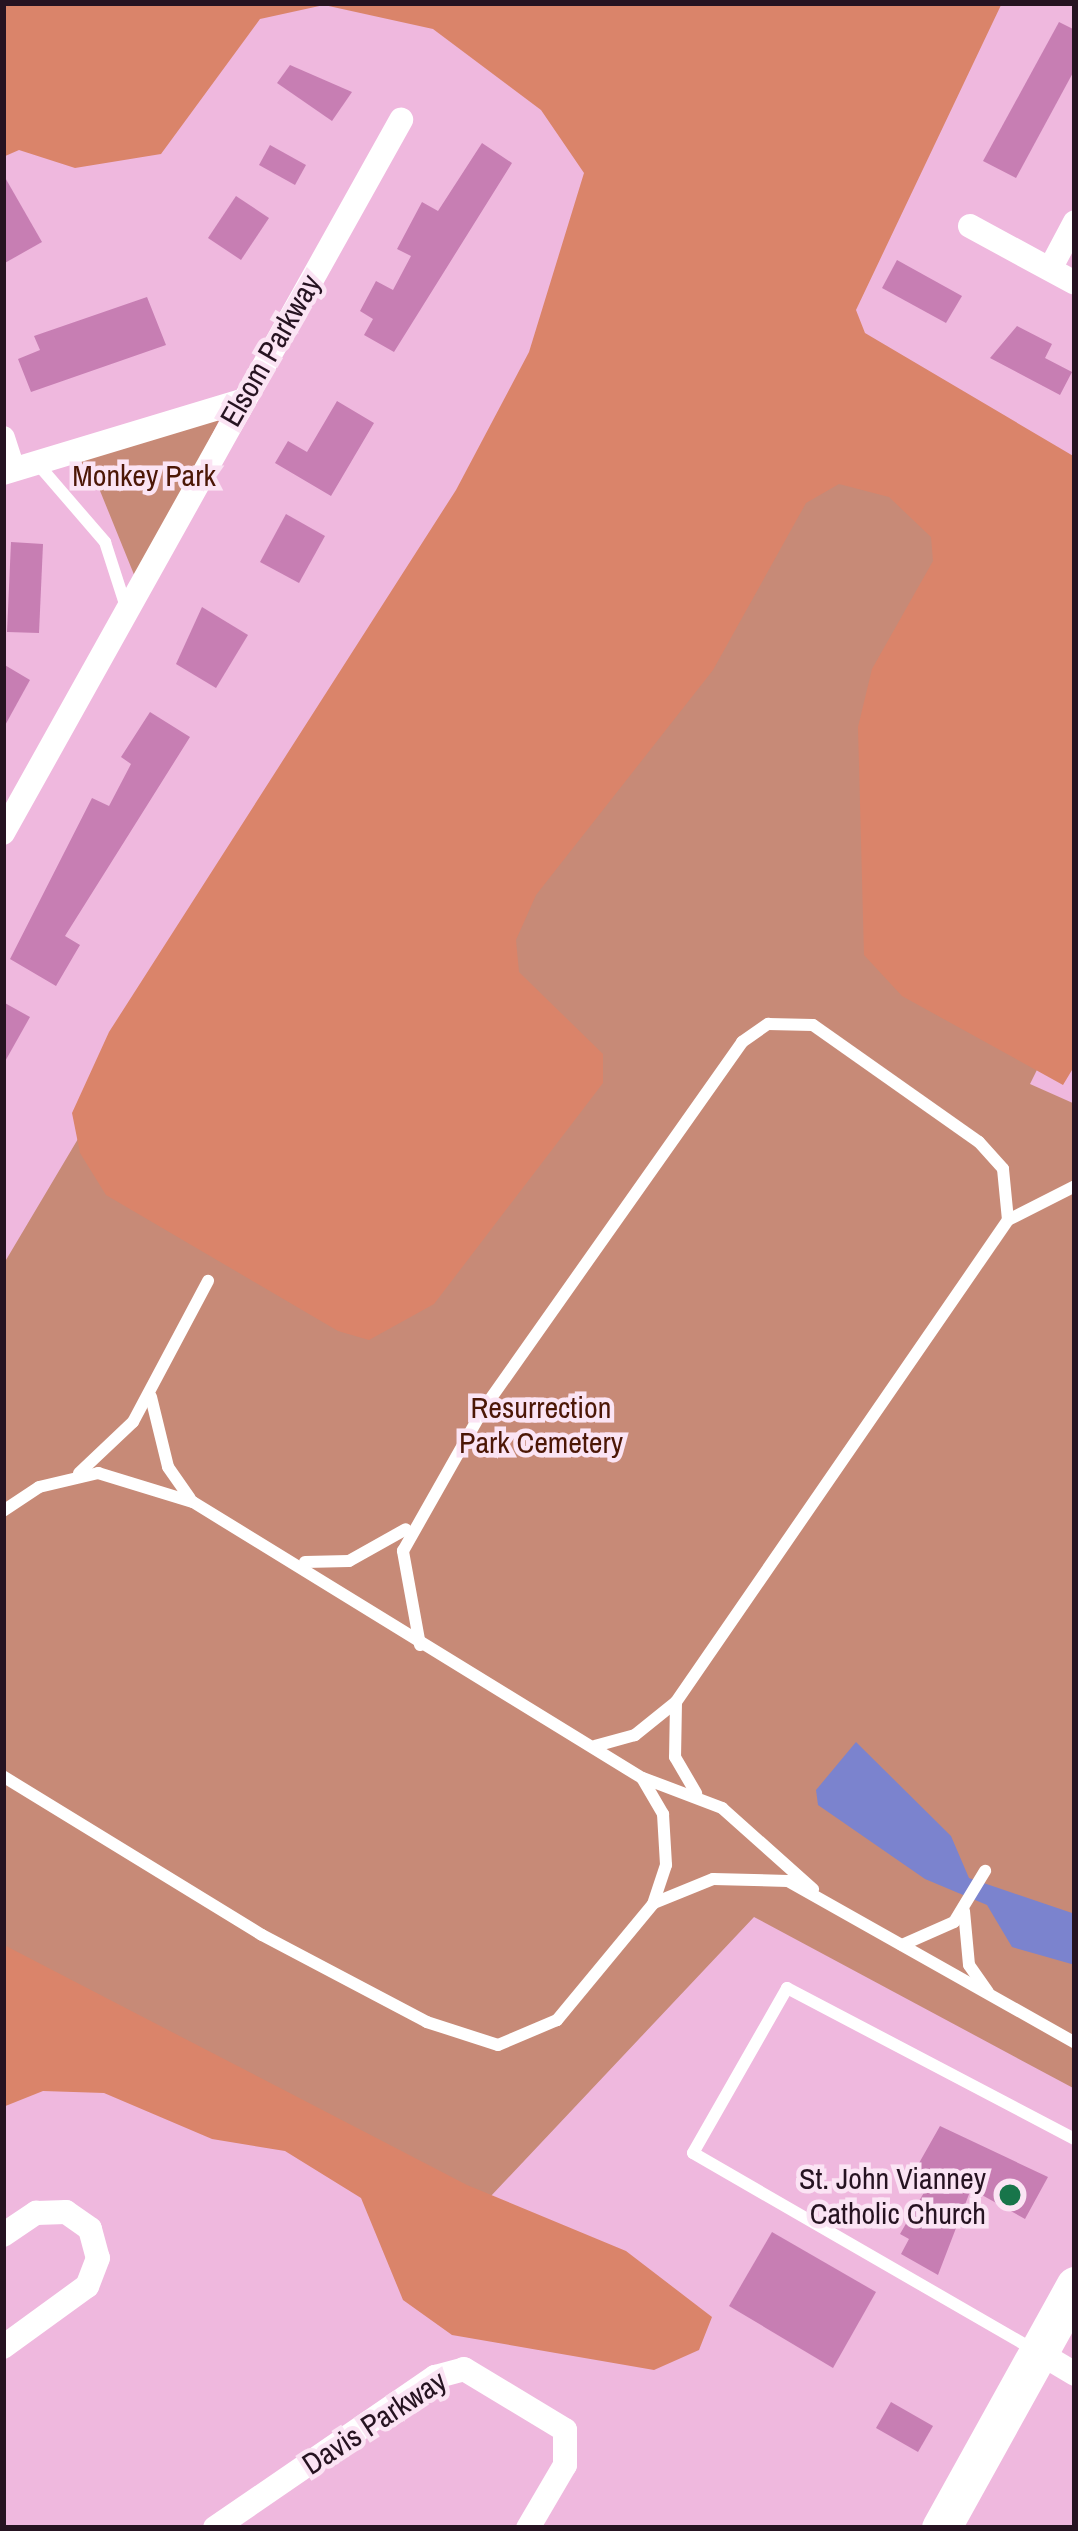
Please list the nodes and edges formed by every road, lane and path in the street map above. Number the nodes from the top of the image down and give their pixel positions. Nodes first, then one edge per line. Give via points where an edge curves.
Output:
1 (401, 120) dead end
2 (1075, 222) edge
3 (970, 226) dead end
4 (1050, 269) junction
5 (1075, 283) edge
6 (241, 401) junction
7 (3, 438) edge
8 (16, 467) edge
9 (125, 604) junction
10 (3, 833) edge
11 (1075, 1186) edge
12 (1008, 1220) junction
13 (208, 1281) dead end
14 (154, 1384) junction
15 (73, 1476) junction
16 (193, 1502) junction
17 (3, 1511) edge
18 (412, 1524) junction
19 (298, 1560) junction
20 (420, 1645) junction
21 (676, 1702) junction
22 (595, 1746) junction
23 (675, 1757) junction
24 (3, 1777) edge
25 (642, 1778) junction
26 (669, 1785) junction
27 (697, 1794) junction
28 (663, 1814) junction
29 (985, 1870) dead end
30 (818, 1894) junction
31 (653, 1904) junction
32 (966, 1907) junction
33 (899, 1945) junction
34 (993, 1998) junction
35 (1075, 2043) edge
36 (1075, 2140) edge
37 (3, 2235) edge
38 (1075, 2286) edge
39 (3, 2347) edge
40 (1038, 2353) junction
41 (1075, 2374) edge
42 (215, 2528) edge
43 (528, 2528) edge
44 (941, 2528) edge

1 - 6 street, Elsom Parkway
2 - 4 street
3 - 4 street
4 - 5 street
6 - 8 street
6 - 9 street, Elsom Parkway
7 - 8 street
8 - 9 lane via 90,518
9 - 10 street, Elsom Parkway
11 - 12 lane
12 - 18 lane via 1003,1169 979,1142 812,1025 768,1024 716,1075
12 - 21 lane
13 - 14 lane
14 - 15 lane via 133,1422
14 - 16 lane via 155,1431
15 - 16 lane via 134,1479
15 - 17 lane
16 - 19 lane
18 - 19 lane via 350,1562
18 - 20 lane via 402,1576
19 - 20 lane
20 - 22 lane
21 - 22 lane via 635,1736
21 - 23 lane
22 - 25 lane
23 - 26 lane
23 - 27 lane
24 - 31 lane via 242,1924 428,2022 497,2044 556,2020
25 - 26 lane
25 - 28 lane
26 - 27 lane
26 - 28 lane
27 - 30 lane via 766,1840
28 - 31 lane via 667,1865
29 - 32 lane
30 - 31 lane via 747,1876 694,1882
30 - 33 lane
32 - 33 lane via 932,1940
32 - 34 lane via 969,1965
33 - 34 lane
34 - 35 lane
36 - 40 lane via 787,1988 693,2153
37 - 39 street via 36,2213 66,2212 90,2229 98,2258 87,2285
38 - 40 main road
40 - 41 street
40 - 44 main road
42 - 43 street, Davis Parkway via 435,2377 464,2369 565,2430 565,2465

